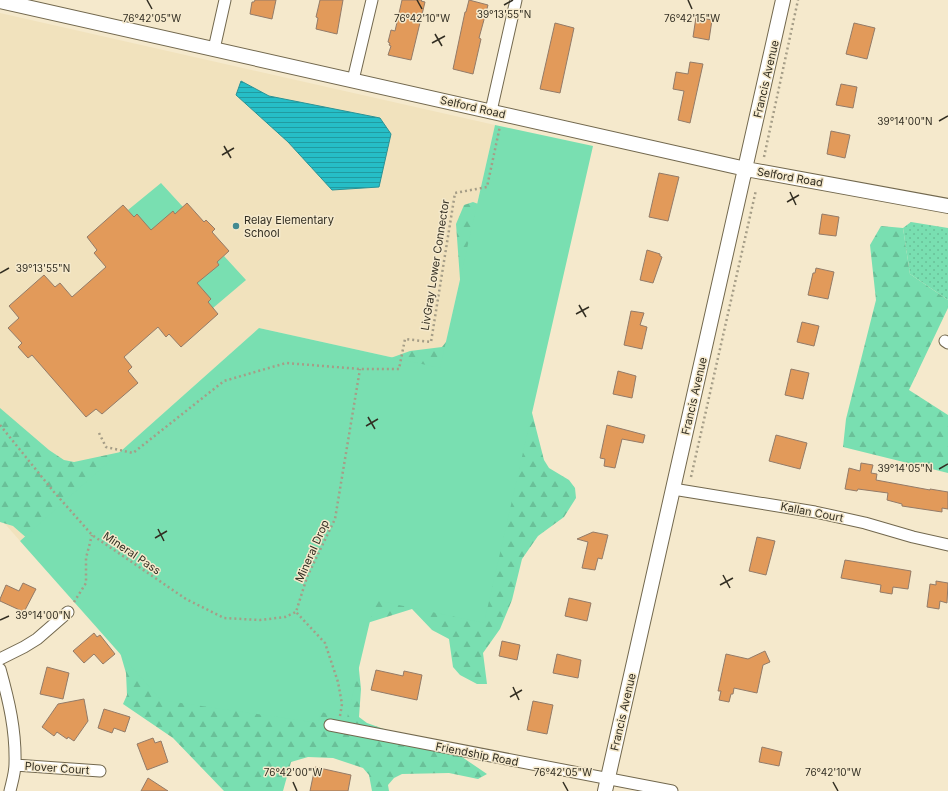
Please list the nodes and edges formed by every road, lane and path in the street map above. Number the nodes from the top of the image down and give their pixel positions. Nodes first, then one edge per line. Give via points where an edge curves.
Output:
1 (225, 0) edge
2 (372, 0) edge
3 (516, 0) edge
4 (783, 0) edge
5 (798, 0) edge
6 (0, 1) edge
7 (214, 49) junction
8 (353, 80) junction
9 (497, 113) junction
10 (764, 157) dead end
11 (746, 169) junction
12 (756, 190) dead end
13 (948, 206) edge
14 (360, 369) junction
15 (0, 425) edge
16 (99, 433) dead end
17 (692, 477) dead end
18 (673, 489) junction
19 (92, 535) junction
20 (948, 545) edge
21 (68, 612) joint
22 (296, 612) junction
23 (0, 659) edge
24 (0, 669) edge
25 (333, 726) joint
26 (15, 765) junction
27 (100, 770) dead end
28 (607, 785) edge
29 (10, 791) edge
30 (672, 791) edge

1 - 7 street
2 - 8 street
3 - 9 street
4 - 11 street, Francis Avenue
5 - 10 path
6 - 7 street, Selford Road
7 - 8 street, Selford Road
8 - 9 street, Selford Road
9 - 11 street, Selford Road
9 - 14 path, LivGray Lower Connector via 487,187 455,193 431,342 405,339 399,369
11 - 13 street, Selford Road
11 - 18 street, Francis Avenue
12 - 17 path
14 - 16 path, LivGray Lower Connector via 286,363 224,381 133,453 106,447
14 - 22 path, Mineral Drop via 335,520 308,577
15 - 19 path, Mineral Pass
18 - 20 street, Kallan Court via 815,512
18 - 28 street, Francis Avenue
19 - 21 path via 86,558 86,583
19 - 22 path, Mineral Pass via 186,599 224,618 285,618
21 - 23 street via 37,639
22 - 25 path via 325,643 338,682 342,704
24 - 26 street via 9,699 15,734
25 - 28 street, Friendship Road
26 - 27 street, Plover Court
26 - 29 street
28 - 30 street, Friendship Road

